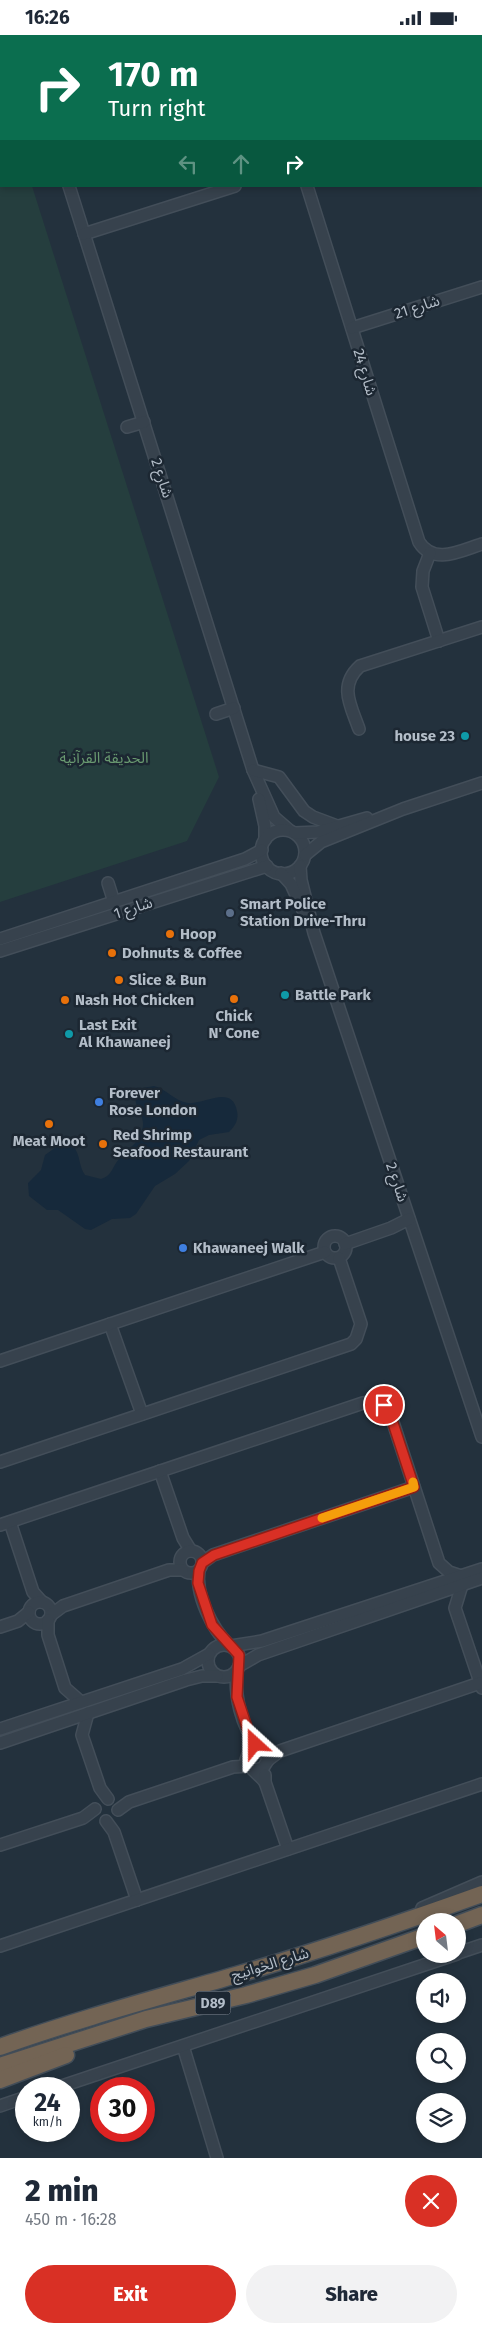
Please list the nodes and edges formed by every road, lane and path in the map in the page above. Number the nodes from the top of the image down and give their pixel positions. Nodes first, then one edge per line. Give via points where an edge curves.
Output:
1 (69, 187) edge
2 (232, 187) edge
3 (307, 187) edge
4 (84, 233) junction
5 (482, 287) edge
6 (352, 328) junction
7 (144, 422) junction
8 (127, 427) dead end
9 (482, 543) edge
10 (430, 553) junction
11 (482, 627) edge
12 (439, 641) junction
13 (234, 708) junction
14 (216, 714) dead end
15 (359, 729) dead end
16 (253, 770) junction
17 (482, 783) edge
18 (403, 809) junction
19 (337, 826) junction
20 (292, 832) junction
21 (263, 845) junction
22 (303, 860) junction
23 (267, 866) junction
24 (281, 873) junction
25 (108, 883) dead end
26 (114, 902) junction
27 (312, 927) junction
28 (0, 939) edge
29 (0, 951) edge
30 (410, 1222) junction
31 (345, 1244) junction
32 (324, 1252) junction
33 (339, 1258) junction
34 (110, 1324) junction
35 (0, 1361) edge
36 (142, 1414) junction
37 (482, 1437) edge
38 (0, 1462) edge
39 (160, 1471) junction
40 (414, 1487) junction
41 (5, 1524) edge
42 (190, 1563) junction
43 (440, 1563) junction
44 (482, 1569) edge
45 (482, 1579) edge
46 (462, 1581) junction
47 (431, 1591) junction
48 (455, 1608) junction
49 (40, 1613) junction
50 (212, 1625) junction
51 (0, 1627) edge
52 (230, 1646) junction
53 (209, 1653) junction
54 (238, 1668) junction
55 (219, 1676) junction
56 (481, 1686) edge
57 (65, 1688) junction
58 (237, 1697) junction
59 (82, 1702) junction
60 (58, 1710) junction
61 (88, 1713) junction
62 (64, 1721) junction
63 (0, 1729) edge
64 (82, 1735) junction
65 (0, 1743) edge
66 (257, 1759) junction
67 (482, 1784) edge
68 (106, 1810) junction
69 (0, 1845) edge
70 (288, 1849) junction
71 (482, 1882) edge
72 (482, 1894) edge
73 (137, 1900) junction
74 (482, 1915) edge
75 (466, 1921) edge
76 (375, 1932) junction
77 (416, 1939) edge
78 (482, 1945) edge
79 (0, 1946) edge
80 (466, 1951) edge
81 (430, 1963) edge
82 (175, 2011) junction
83 (61, 2025) junction
84 (0, 2035) edge
85 (183, 2046) junction
86 (0, 2047) edge
87 (0, 2066) edge
88 (0, 2080) edge
89 (80, 2080) edge
90 (15, 2101) edge
91 (0, 2106) edge
92 (217, 2158) edge

1 - 4 street, شارع 2
2 - 4 street
3 - 6 street, شارع 24
4 - 7 street, شارع 2
5 - 6 street, شارع 21
6 - 10 street, شارع 24 via 419,542
7 - 8 street
7 - 13 street, شارع 2
9 - 10 street via 446,555
10 - 12 street via 423,571 422,587
11 - 12 street
12 - 15 street via 360,666 352,673 347,692
13 - 14 street
13 - 16 street, شارع 2
16 - 19 street via 278,777 308,814
16 - 20 street, شارع 2 via 274,817
16 - 21 street, شارع 2 via 264,821
17 - 18 street
18 - 19 street
18 - 22 street via 321,842
19 - 20 street via 309,834
20 - 21 street via 276,831
20 - 22 street via 302,840
21 - 23 street via 263,859
21 - 26 street, شارع 1 via 245,859
22 - 24 street via 292,872
22 - 27 street, شارع 2 via 301,880
23 - 24 street
23 - 29 street, شارع 1
24 - 27 street, شارع 2 via 291,884
25 - 26 street
26 - 28 street, شارع 1
27 - 30 street, شارع 2
30 - 31 street
30 - 37 street, شارع 2
31 - 32 street via 338,1237 330,1237 324,1245
31 - 33 street via 345,1252
32 - 33 street via 330,1258
32 - 34 street
33 - 36 street via 361,1324 360,1332 351,1344
34 - 35 street
34 - 36 street
36 - 38 street
39 - 40 street via 377,1401 389,1410
39 - 41 street
39 - 42 street
40 - 42 street
40 - 43 street
41 - 49 street
42 - 49 street
42 - 50 street
43 - 46 street
43 - 47 street
44 - 46 street
45 - 46 street
46 - 47 street
46 - 48 street
47 - 48 street
47 - 52 street via 262,1641
47 - 54 street via 258,1655
48 - 56 street
49 - 51 street
49 - 57 street
50 - 52 street
50 - 53 street
52 - 53 street via 218,1645
52 - 54 street via 239,1655
53 - 55 street via 209,1667
53 - 59 street via 182,1669
54 - 55 street via 232,1675
54 - 58 street
55 - 58 street
55 - 61 street via 194,1678
56 - 66 street
57 - 59 street
57 - 60 street
58 - 66 street
59 - 60 street
60 - 63 street
61 - 62 street
61 - 64 street
62 - 64 street
62 - 65 street
64 - 68 street
66 - 68 street
66 - 70 street
67 - 70 street
68 - 69 street
68 - 73 street
70 - 73 street
71 - 76 street via 392,1921
72 - 76 highway, شارع الخوانيج / D89
73 - 79 street
74 - 75 highway
76 - 83 highway, شارع الخوانيج / D89
77 - 82 highway, شارع الخوانيج / D89 via 306,1978
78 - 80 street
81 - 85 street
82 - 87 highway, شارع الخوانيج / D89
82 - 88 highway via 139,2030
83 - 84 highway
83 - 86 highway, شارع الخوانيج / D89
85 - 89 street
85 - 92 street
90 - 91 street

